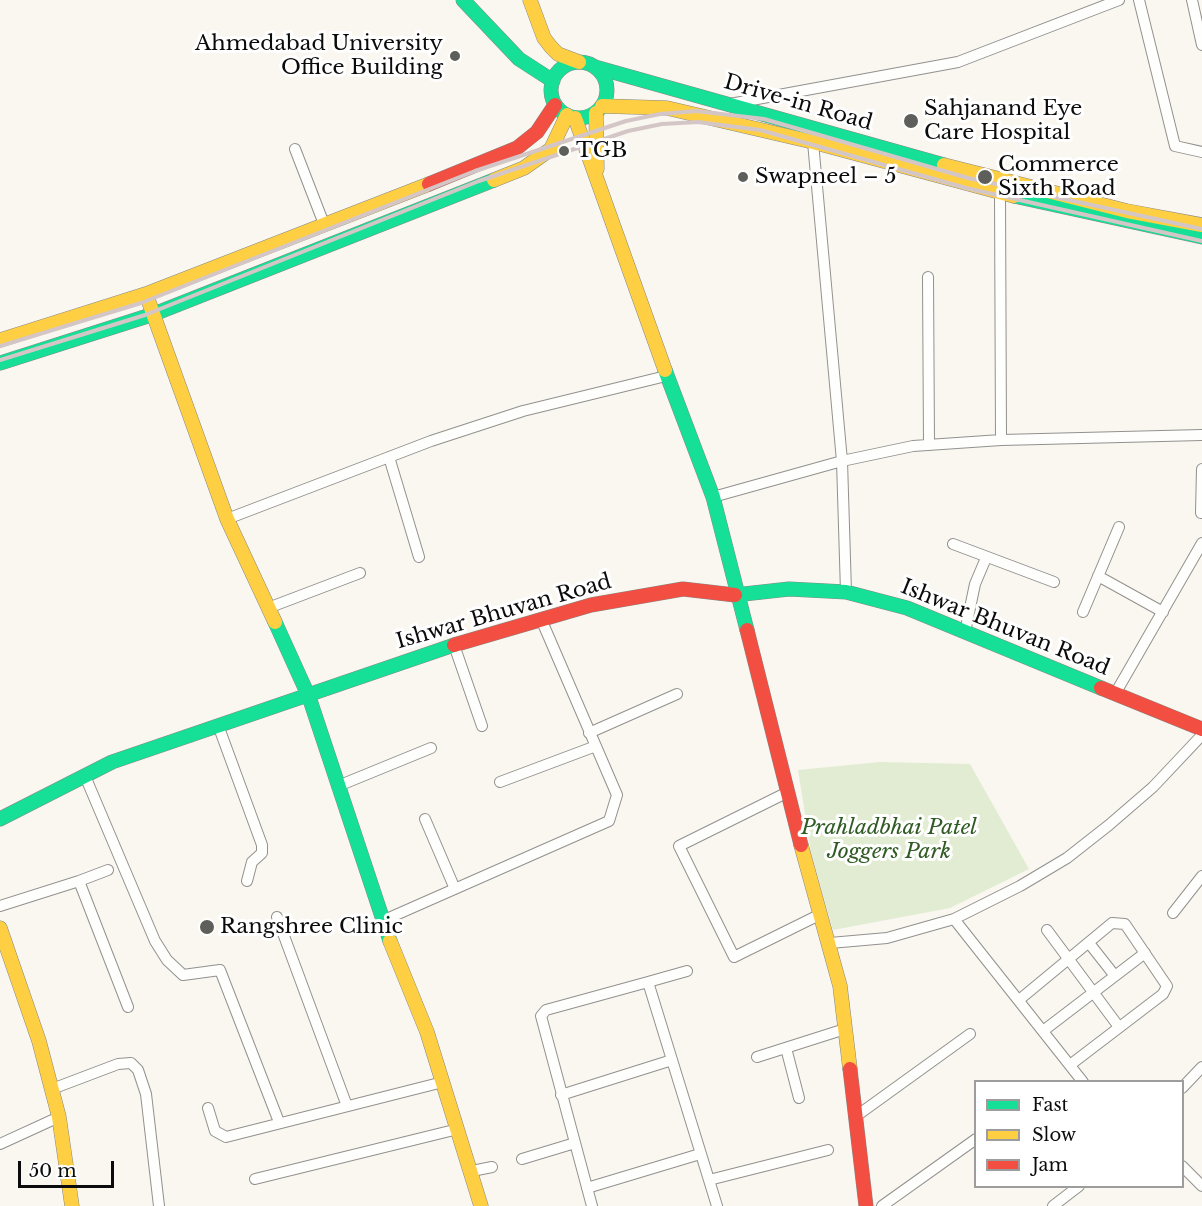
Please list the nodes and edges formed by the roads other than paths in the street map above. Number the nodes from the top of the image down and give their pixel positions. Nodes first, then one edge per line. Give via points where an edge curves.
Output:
1 (463, 0) edge
2 (531, 0) edge
3 (1119, 0) edge
4 (1139, 0) edge
5 (1192, 0) edge
6 (1202, 45) edge
7 (579, 62) junction
8 (595, 67) junction
9 (553, 81) junction
10 (555, 105) junction
11 (726, 105) junction
12 (599, 109) junction
13 (571, 117) junction
14 (813, 142) junction
15 (295, 149) dead end
16 (1202, 152) edge
17 (597, 184) junction
18 (1000, 193) junction
19 (324, 224) junction
20 (1202, 225) edge
21 (1202, 237) edge
22 (928, 277) dead end
23 (146, 294) junction
24 (154, 314) junction
25 (0, 340) edge
26 (0, 363) edge
27 (666, 376) junction
28 (1202, 435) edge
29 (1001, 440) junction
30 (929, 445) junction
31 (389, 457) junction
32 (842, 461) junction
33 (1202, 469) edge
34 (713, 497) junction
35 (1201, 513) edge
36 (227, 519) junction
37 (1119, 527) dead end
38 (1202, 543) edge
39 (953, 544) dead end
40 (419, 557) dead end
41 (987, 558) junction
42 (360, 573) dead end
43 (1098, 576) junction
44 (1054, 582) dead end
45 (846, 592) junction
46 (738, 595) junction
47 (268, 608) junction
48 (1083, 612) dead end
49 (1163, 612) junction
50 (541, 619) junction
51 (965, 632) junction
52 (454, 645) junction
53 (677, 694) dead end
54 (1115, 694) junction
55 (309, 697) junction
56 (218, 725) junction
57 (482, 726) dead end
58 (1202, 729) edge
59 (589, 733) junction
60 (1202, 735) edge
61 (596, 746) junction
62 (431, 748) dead end
63 (85, 776) junction
64 (500, 782) dead end
65 (338, 786) junction
66 (788, 792) junction
67 (0, 819) edge
68 (424, 819) dead end
69 (108, 870) dead end
70 (1202, 876) edge
71 (79, 881) junction
72 (247, 881) dead end
73 (455, 889) junction
74 (0, 906) edge
75 (1173, 913) dead end
76 (821, 914) junction
77 (277, 917) dead end
78 (954, 919) junction
79 (382, 921) junction
80 (0, 928) edge
81 (1047, 930) dead end
82 (830, 943) junction
83 (1089, 943) junction
84 (1145, 953) junction
85 (1069, 959) junction
86 (687, 971) dead end
87 (1114, 976) junction
88 (648, 982) junction
89 (1093, 992) junction
90 (1019, 1000) junction
91 (128, 1006) dead end
92 (1119, 1028) junction
93 (845, 1029) junction
94 (1043, 1030) junction
95 (970, 1034) dead end
96 (786, 1048) junction
97 (757, 1057) dead end
98 (672, 1060) junction
99 (1070, 1065) junction
100 (1202, 1067) edge
101 (1081, 1080) edge
102 (443, 1082) junction
103 (1184, 1086) edge
104 (52, 1089) junction
105 (561, 1095) junction
106 (800, 1098) dead end
107 (346, 1106) junction
108 (208, 1108) dead end
109 (59, 1117) junction
110 (855, 1117) junction
111 (279, 1122) junction
112 (458, 1129) junction
113 (974, 1140) edge
114 (575, 1143) junction
115 (0, 1144) edge
116 (828, 1150) dead end
117 (700, 1154) junction
118 (522, 1159) dead end
119 (492, 1167) dead end
120 (1184, 1168) edge
121 (472, 1171) junction
122 (255, 1179) dead end
123 (709, 1180) junction
124 (1202, 1186) edge
125 (587, 1188) junction
126 (1076, 1188) edge
127 (72, 1206) edge
128 (159, 1206) edge
129 (481, 1206) edge
130 (592, 1206) edge
131 (717, 1206) edge
132 (866, 1206) edge
133 (882, 1206) edge
134 (1053, 1206) edge

1 - 9 street via 519,59
2 - 7 street via 544,38 558,54
3 - 11 street via 958,62
4 - 16 street via 1175,146
5 - 6 street
7 - 8 street
7 - 9 street via 562,68
8 - 11 street, Drive-in Road
8 - 12 street via 607,90
9 - 10 street
10 - 13 street
10 - 19 street via 537,132 517,148
11 - 20 street, Drive-in Road via 975,174
12 - 13 street
12 - 14 street, Drive-in Road via 668,108
12 - 17 street
13 - 17 street
13 - 24 street via 550,149 524,168
14 - 18 street, Drive-in Road
14 - 32 street
15 - 19 street
17 - 27 street
18 - 21 street, Drive-in Road
18 - 29 street
19 - 23 street
22 - 30 street
23 - 24 street
23 - 25 street
24 - 26 street
24 - 36 street
27 - 31 street via 523,411
27 - 34 street
28 - 29 street
29 - 30 street
30 - 32 street
31 - 36 street
31 - 40 street
32 - 34 street
32 - 45 street
33 - 35 street
34 - 46 street
36 - 47 street
37 - 43 street
38 - 49 street
39 - 41 street
41 - 44 street
41 - 51 street via 975,584
42 - 47 street
43 - 48 street
43 - 49 street
45 - 46 street, Ishwar Bhuvan Road via 789,589
45 - 51 street, Ishwar Bhuvan Road via 907,608
46 - 50 street, Ishwar Bhuvan Road via 683,589 591,605
46 - 66 street
47 - 55 street
49 - 54 street
50 - 52 street, Ishwar Bhuvan Road
50 - 59 street
51 - 54 street, Ishwar Bhuvan Road
52 - 55 street, Ishwar Bhuvan Road
52 - 57 street
53 - 59 street
54 - 58 street, Ishwar Bhuvan Road
55 - 56 street, Ishwar Bhuvan Road
55 - 65 street
56 - 63 street, Ishwar Bhuvan Road via 112,762
56 - 72 street via 262,845 262,853 252,862
59 - 61 street
60 - 78 street via 1153,788 1067,858
61 - 64 street
61 - 73 street via 617,795 609,821
62 - 65 street
63 - 67 street, Ishwar Bhuvan Road
63 - 111 street via 155,941 167,960 183,975 220,970
65 - 79 street
66 - 76 street
66 - 76 street via 679,846 734,957
68 - 73 street
69 - 71 street
70 - 75 street
71 - 74 street
71 - 91 street
73 - 79 street
76 - 82 street
77 - 107 street
78 - 82 street via 887,938
78 - 90 street
79 - 102 street
80 - 104 street
81 - 85 street
82 - 93 street
83 - 84 street via 1113,923 1125,924
83 - 85 street
83 - 87 street
84 - 87 street
84 - 92 street via 1167,986 1163,994
85 - 89 street
85 - 90 street
86 - 88 street
87 - 89 street
88 - 98 street
88 - 105 street via 546,1010 541,1016
89 - 92 street
89 - 94 street
90 - 94 street
92 - 99 street
93 - 96 street
93 - 110 street
94 - 99 street
95 - 110 street
96 - 97 street
96 - 106 street
98 - 105 street
98 - 117 street
99 - 101 street
100 - 103 street
102 - 107 street
102 - 112 street
104 - 109 street
104 - 128 street via 118,1064 132,1063 146,1094
105 - 114 street
107 - 111 street
108 - 111 street via 215,1131 226,1137
109 - 115 street
109 - 127 street
110 - 132 street
112 - 121 street
112 - 122 street
113 - 133 street
114 - 118 street
114 - 125 street
116 - 123 street
117 - 123 street
117 - 125 street
119 - 121 street
120 - 124 street
121 - 129 street
123 - 131 street
125 - 130 street
126 - 134 street

